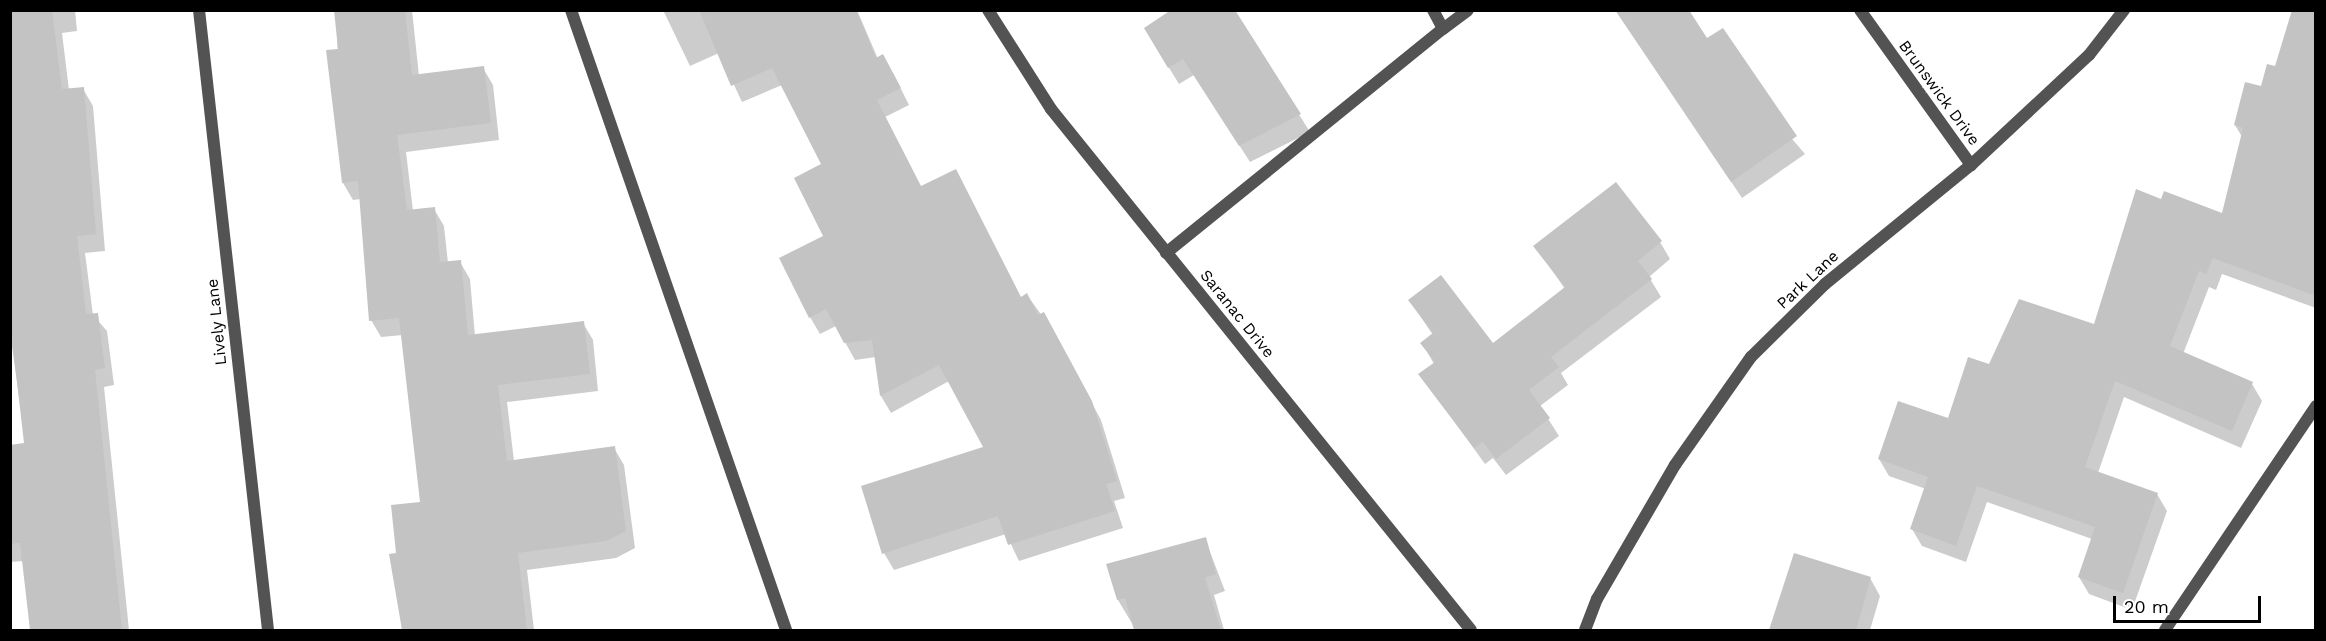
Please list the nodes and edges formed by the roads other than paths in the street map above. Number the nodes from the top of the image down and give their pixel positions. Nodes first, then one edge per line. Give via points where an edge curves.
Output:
1 (199, 10) edge
2 (571, 10) edge
3 (988, 10) edge
4 (1433, 10) edge
5 (1468, 10) edge
6 (1860, 10) edge
7 (2124, 10) edge
8 (1443, 29) junction
9 (1971, 165) junction
10 (1166, 253) junction
11 (2316, 406) edge
12 (268, 630) edge
13 (786, 630) edge
14 (1471, 630) edge
15 (1585, 630) edge
16 (2165, 630) edge

1 - 12 street, Lively Lane
2 - 13 street
3 - 10 street, Saranac Drive via 1050,109
4 - 8 street
5 - 8 street
6 - 9 street, Brunswick Drive
7 - 9 street, Park Lane via 2089,55
8 - 10 street
9 - 15 street, Park Lane via 1825,284 1751,357 1675,465 1597,599
10 - 14 street, Saranac Drive
11 - 16 street

